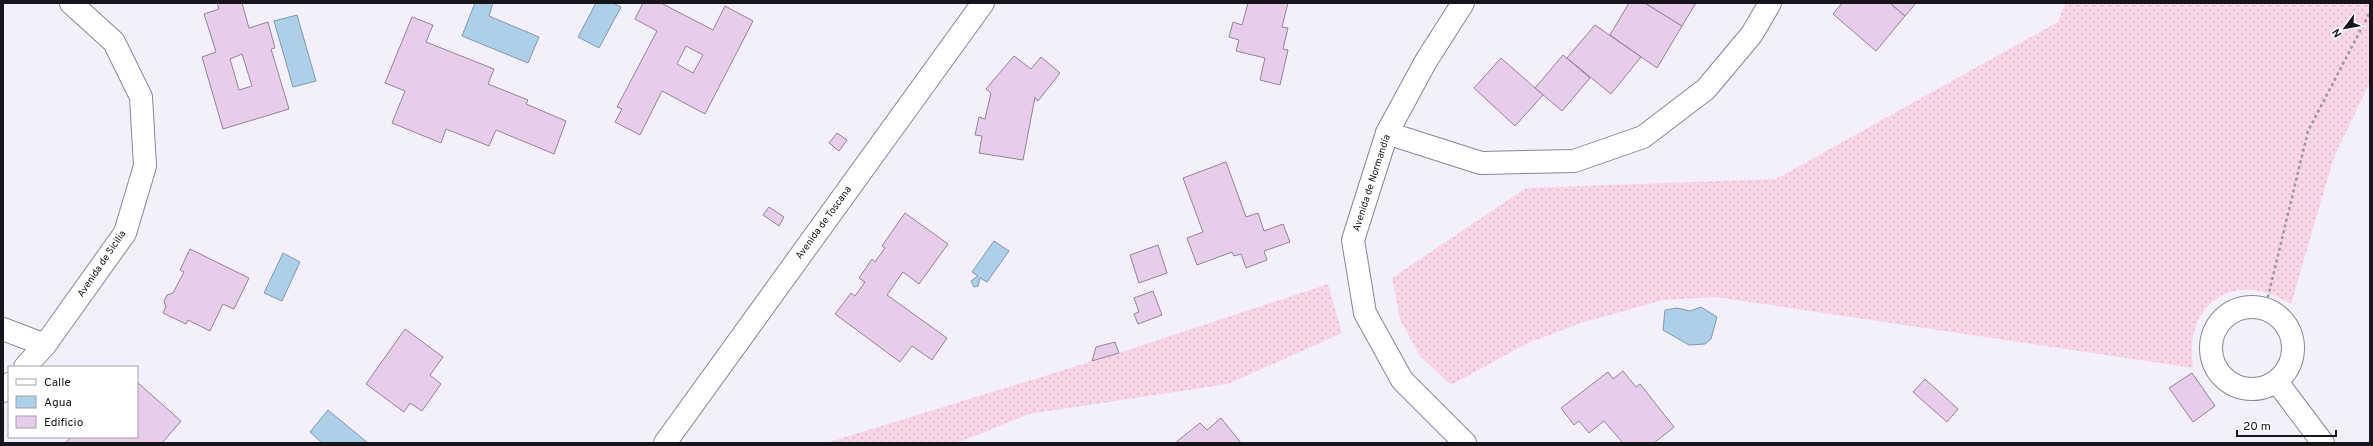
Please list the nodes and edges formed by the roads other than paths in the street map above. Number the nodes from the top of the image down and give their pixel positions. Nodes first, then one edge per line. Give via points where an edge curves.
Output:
1 (71, 3) edge
2 (983, 3) edge
3 (1463, 3) edge
4 (1770, 3) edge
5 (1387, 133) junction
6 (3, 329) edge
7 (45, 344) junction
8 (26, 366) edge
9 (2277, 382) junction
10 (665, 443) edge
11 (1466, 443) edge
12 (2324, 443) edge

1 - 7 street, Avenida de Sicilia via 114,42 141,97 145,166 125,233
2 - 10 street, Avenida de Toscana
3 - 5 street, Avenida de Normandía via 1426,61
4 - 5 street via 1752,34 1706,89 1643,137 1574,161 1481,163
5 - 11 street, Avenida de Normandía via 1354,240 1365,313 1402,380
6 - 7 street
7 - 8 street, Avenida de Sicilia
9 - 9 street via 2264,388 2250,390 2237,387 2225,379 2216,368 2212,355 2212,341 2216,328 2225,317 2237,310 2251,307 2264,309 2276,315 2285,324 2292,342 2292,361
9 - 12 street

